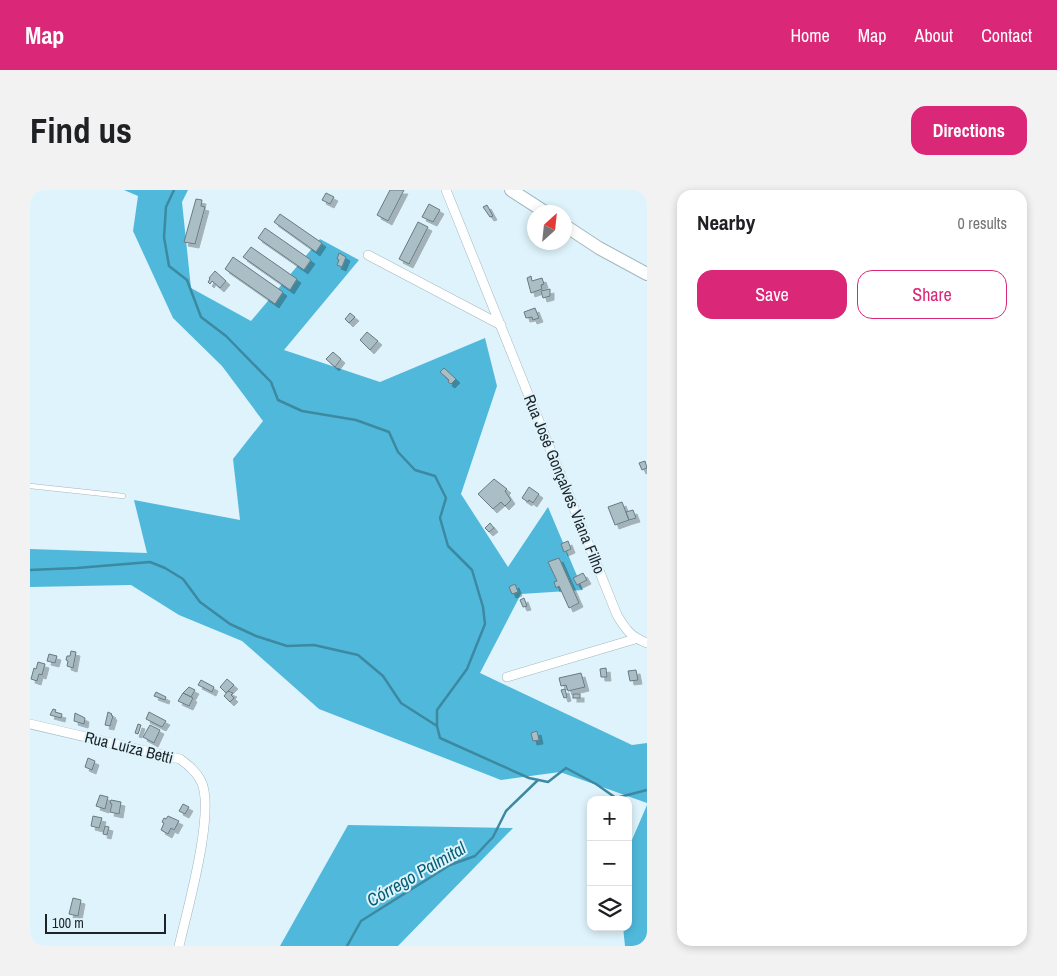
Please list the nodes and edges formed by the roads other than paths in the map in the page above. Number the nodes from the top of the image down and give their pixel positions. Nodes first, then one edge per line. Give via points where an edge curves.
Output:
1 (446, 190) edge
2 (511, 190) edge
3 (534, 205) edge
4 (572, 230) edge
5 (368, 255) dead end
6 (647, 274) edge
7 (501, 325) junction
8 (30, 486) edge
9 (123, 496) dead end
10 (635, 639) junction
11 (647, 643) edge
12 (507, 677) dead end
13 (30, 724) edge
14 (179, 946) edge

1 - 7 street, Rua José Gonçalves Viana Filho
2 - 3 street
4 - 6 street
5 - 7 street
7 - 10 street, Rua José Gonçalves Viana Filho via 618,615
8 - 9 lane
10 - 11 street
10 - 12 street
13 - 14 street, Rua Luíza Betti via 168,755 192,768 201,781 205,797 203,828

